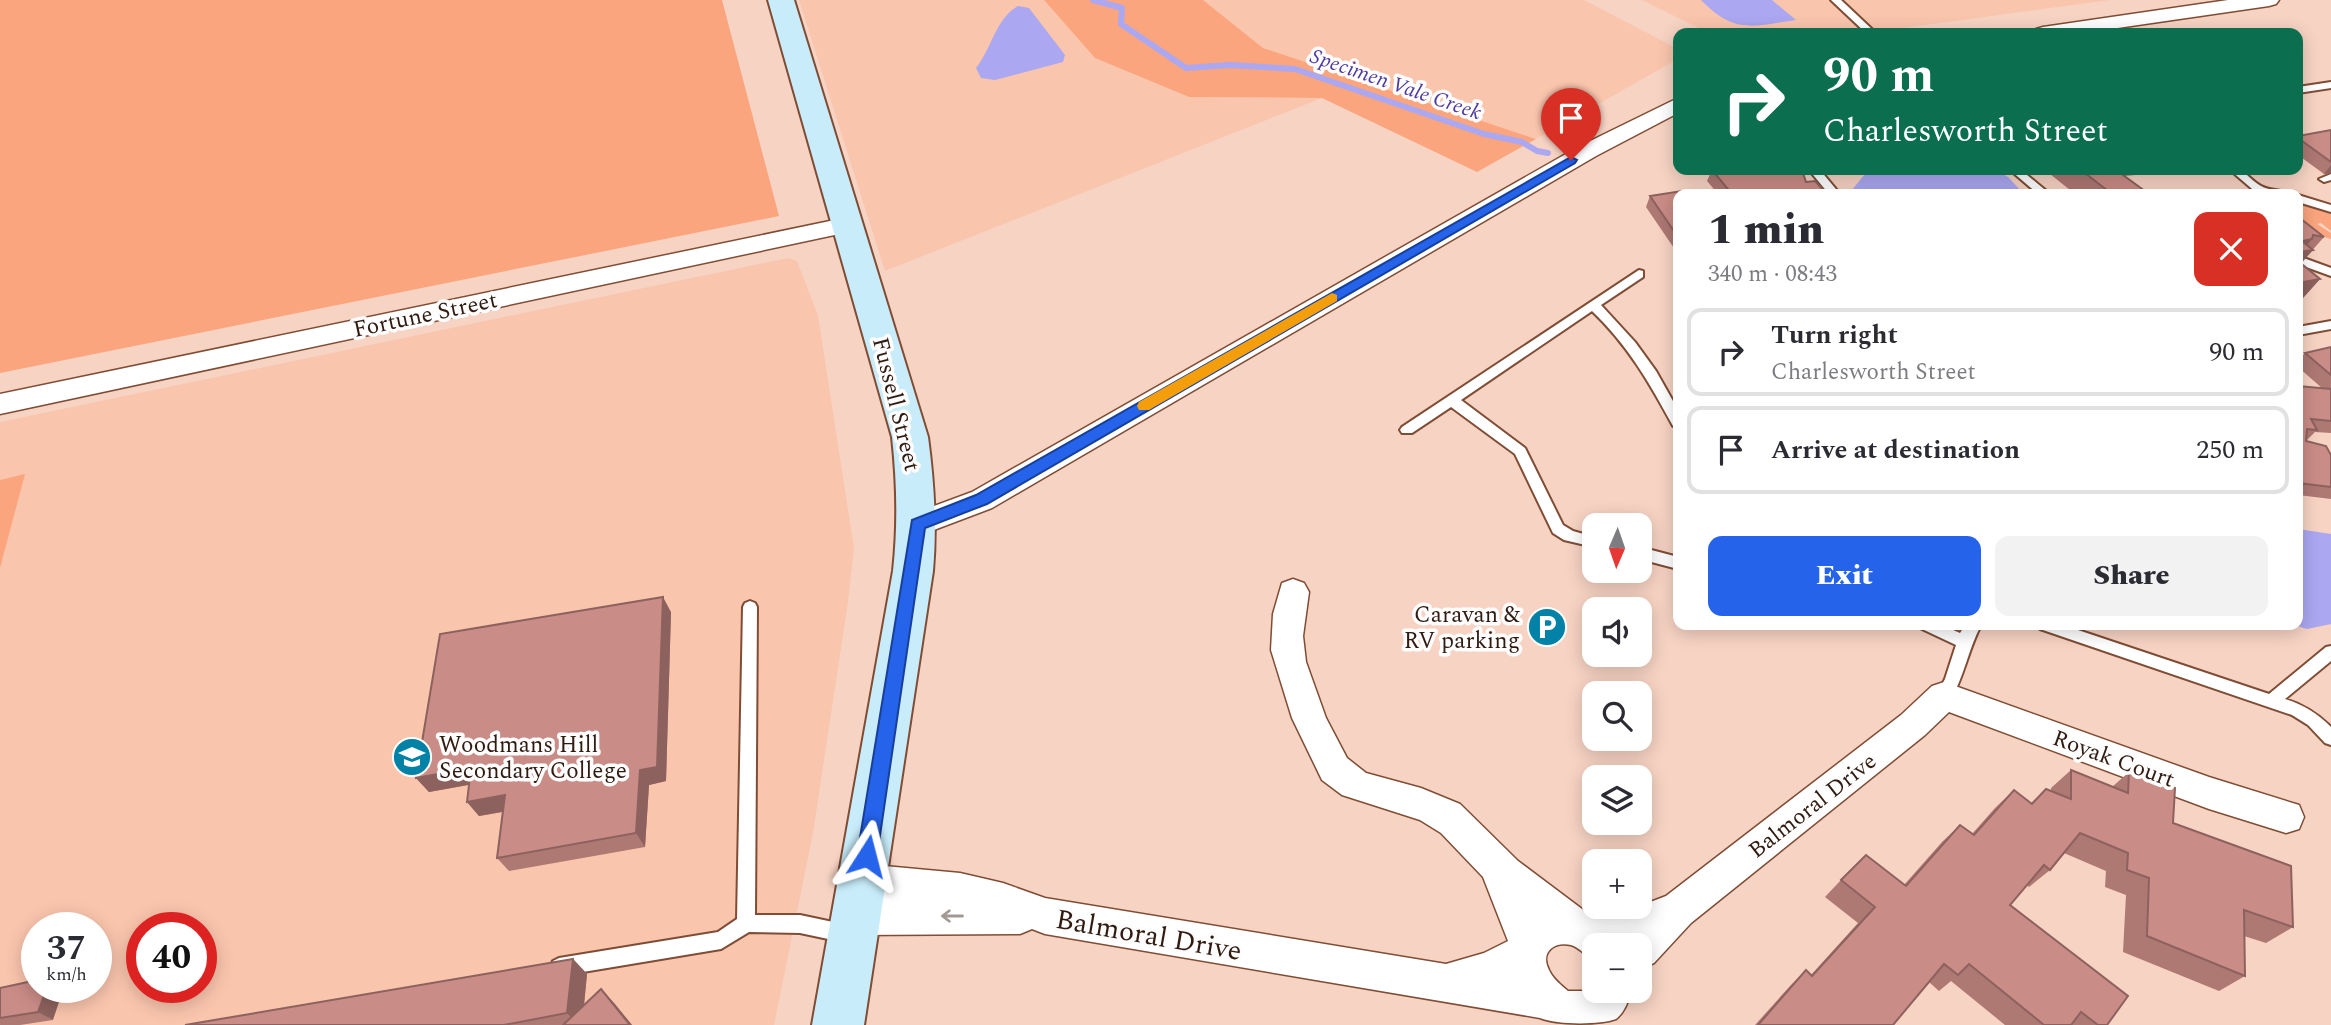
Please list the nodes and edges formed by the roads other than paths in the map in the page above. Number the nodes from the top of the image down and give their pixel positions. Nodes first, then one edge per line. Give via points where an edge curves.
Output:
1 (781, 0) edge
2 (1836, 0) edge
3 (2269, 0) edge
4 (1866, 28) edge
5 (2077, 28) edge
6 (2331, 85) edge
7 (2303, 89) edge
8 (1673, 107) edge
9 (1817, 175) edge
10 (2021, 175) edge
11 (2241, 175) edge
12 (1830, 189) edge
13 (2039, 189) edge
14 (2259, 189) edge
15 (2303, 200) edge
16 (2331, 209) edge
17 (849, 225) junction
18 (2303, 262) edge
19 (2331, 272) edge
20 (1639, 274) dead end
21 (1593, 305) junction
22 (2331, 325) edge
23 (2303, 330) edge
24 (1451, 400) junction
25 (0, 404) edge
26 (1673, 413) edge
27 (1406, 430) dead end
28 (918, 524) junction
29 (1582, 538) edge
30 (1652, 556) edge
31 (1673, 562) edge
32 (1293, 592) dead end
33 (750, 607) dead end
34 (1938, 630) edge
35 (1970, 630) edge
36 (2060, 630) edge
37 (1963, 641) junction
38 (2331, 652) edge
39 (1944, 696) junction
40 (2271, 701) junction
41 (2331, 738) edge
42 (2286, 817) dead end
43 (1496, 864) junction
44 (1678, 910) junction
45 (858, 911) junction
46 (746, 923) junction
47 (1585, 933) edge
48 (1597, 933) edge
49 (1582, 934) edge
50 (1652, 937) edge
51 (1529, 949) junction
52 (545, 969) edge
53 (1437, 983) junction
54 (1605, 1003) edge
55 (1616, 1003) edge
56 (1555, 1009) edge
57 (838, 1025) edge
58 (1619, 1025) edge

1 - 17 street, Fussell Street
2 - 4 lane
3 - 5 street
6 - 7 lane
8 - 28 street via 1588,150 982,499
9 - 12 lane
10 - 13 lane
11 - 14 lane
15 - 16 lane
17 - 25 street, Fortune Street
17 - 28 street, Fussell Street via 910,437
18 - 19 lane
20 - 21 lane
21 - 24 lane
21 - 26 lane via 1654,375
22 - 23 lane
24 - 27 lane
24 - 29 lane via 1521,452 1560,531
28 - 45 street, Fussell Street
30 - 31 lane
32 - 43 street via 1287,633 1289,658 1333,769 1344,779 1446,816
33 - 46 lane
34 - 37 lane
35 - 37 lane
36 - 40 lane
37 - 39 lane via 1953,682
38 - 40 lane
39 - 42 street, Royak Court
39 - 44 street, Balmoral Drive via 1908,730
40 - 41 lane via 2307,715
43 - 47 street
43 - 51 street
44 - 48 street, Balmoral Drive
44 - 50 street, Balmoral Drive
45 - 46 lane via 800,924
45 - 53 street, Balmoral Drive via 1045,916
45 - 57 street, Fussell Street
46 - 52 lane via 721,940
49 - 51 street, Balmoral Drive via 1551,928 1536,937
51 - 53 street, Balmoral Drive via 1489,971
51 - 56 street via 1529,974
53 - 56 street, Balmoral Drive
54 - 56 street, Balmoral Drive via 1591,1010
55 - 58 street

